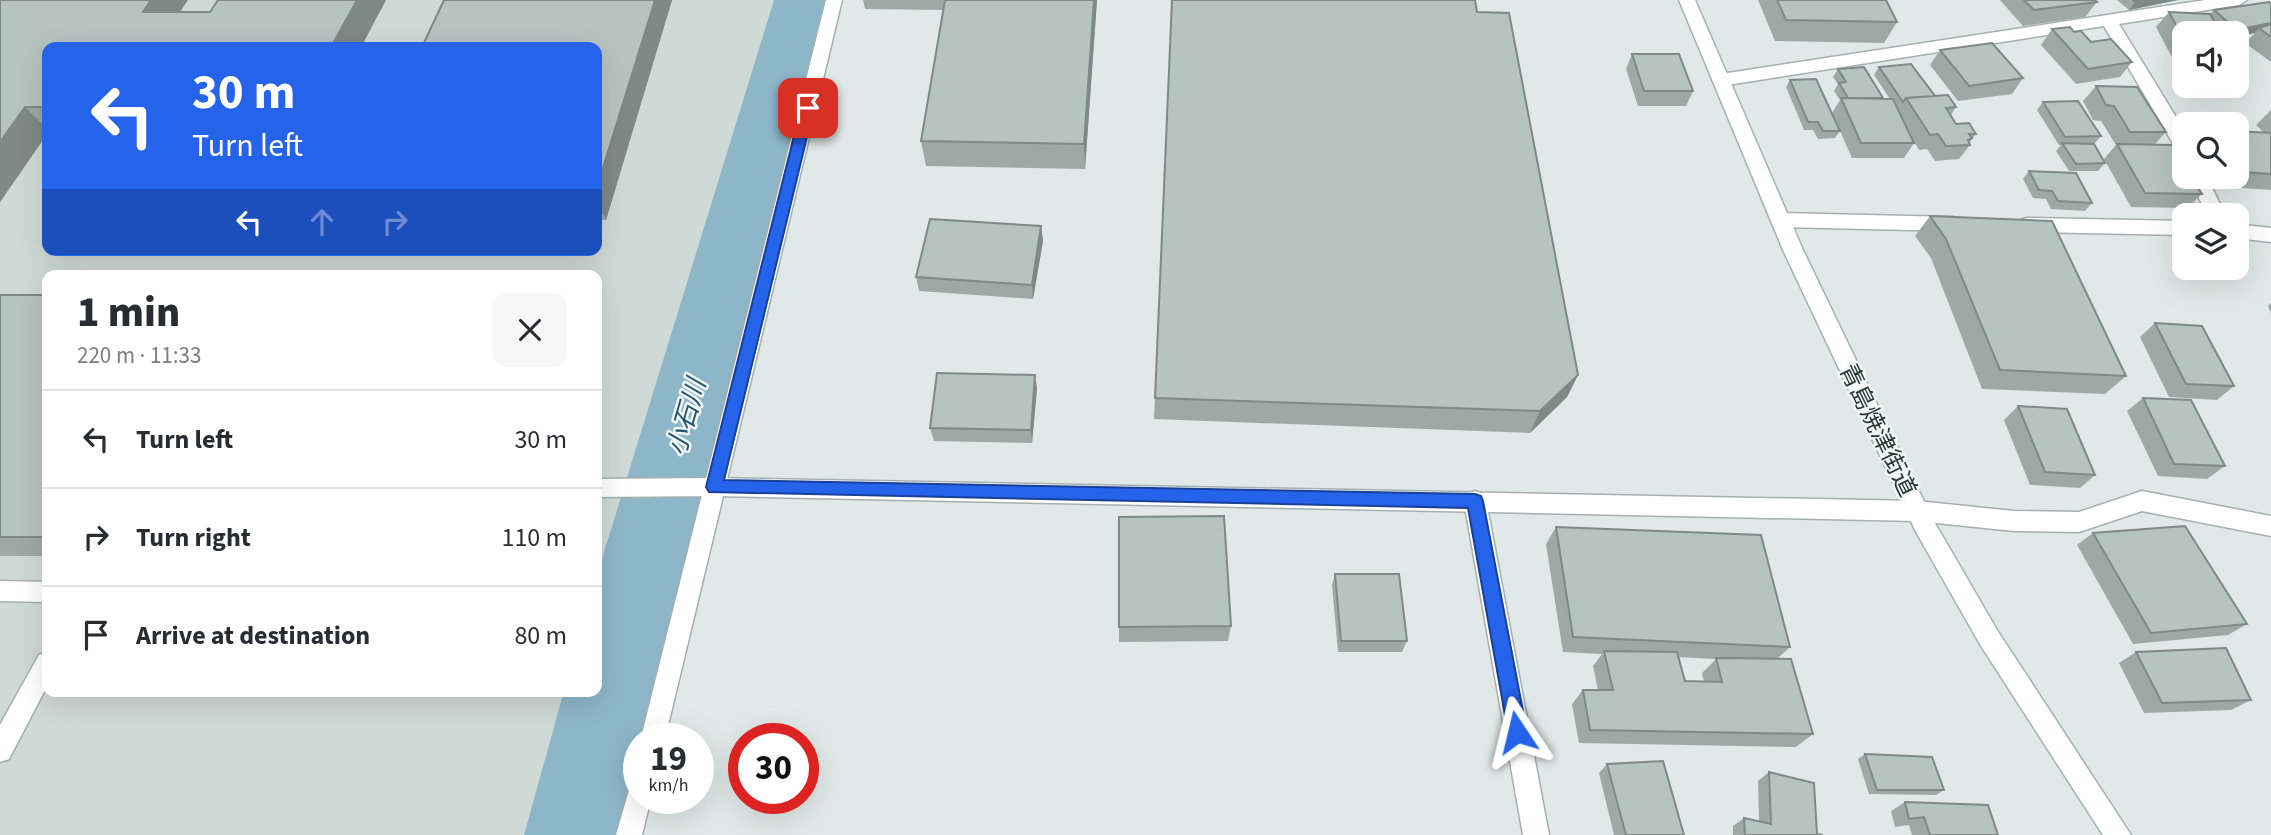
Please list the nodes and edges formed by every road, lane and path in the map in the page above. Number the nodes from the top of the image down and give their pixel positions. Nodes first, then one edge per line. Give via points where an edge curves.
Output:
1 (834, 0) edge
2 (1687, 0) edge
3 (2239, 0) edge
4 (2108, 20) junction
5 (1721, 80) junction
6 (2172, 124) edge
7 (1780, 220) junction
8 (1975, 224) edge
9 (2003, 225) edge
10 (2172, 228) edge
11 (2249, 232) edge
12 (2271, 235) edge
13 (715, 487) junction
14 (602, 488) edge
15 (1475, 501) junction
16 (1917, 511) junction
17 (2271, 526) edge
18 (0, 591) edge
19 (42, 592) edge
20 (42, 672) edge
21 (657, 723) edge
22 (0, 750) edge
23 (634, 814) edge
24 (629, 835) edge
25 (1536, 835) edge
26 (2118, 835) edge

1 - 13 street
2 - 5 street, 青島焼津街道
3 - 4 street
4 - 5 street
4 - 6 street
5 - 7 street, 青島焼津街道
7 - 8 street
7 - 16 street, 青島焼津街道
9 - 10 street
11 - 12 street
13 - 14 street
13 - 15 street
13 - 21 street
15 - 16 street
15 - 25 street
16 - 17 street via 2079,522 2142,502
16 - 26 street, 青島焼津街道 via 1989,638
18 - 19 street
20 - 22 street
23 - 24 street

